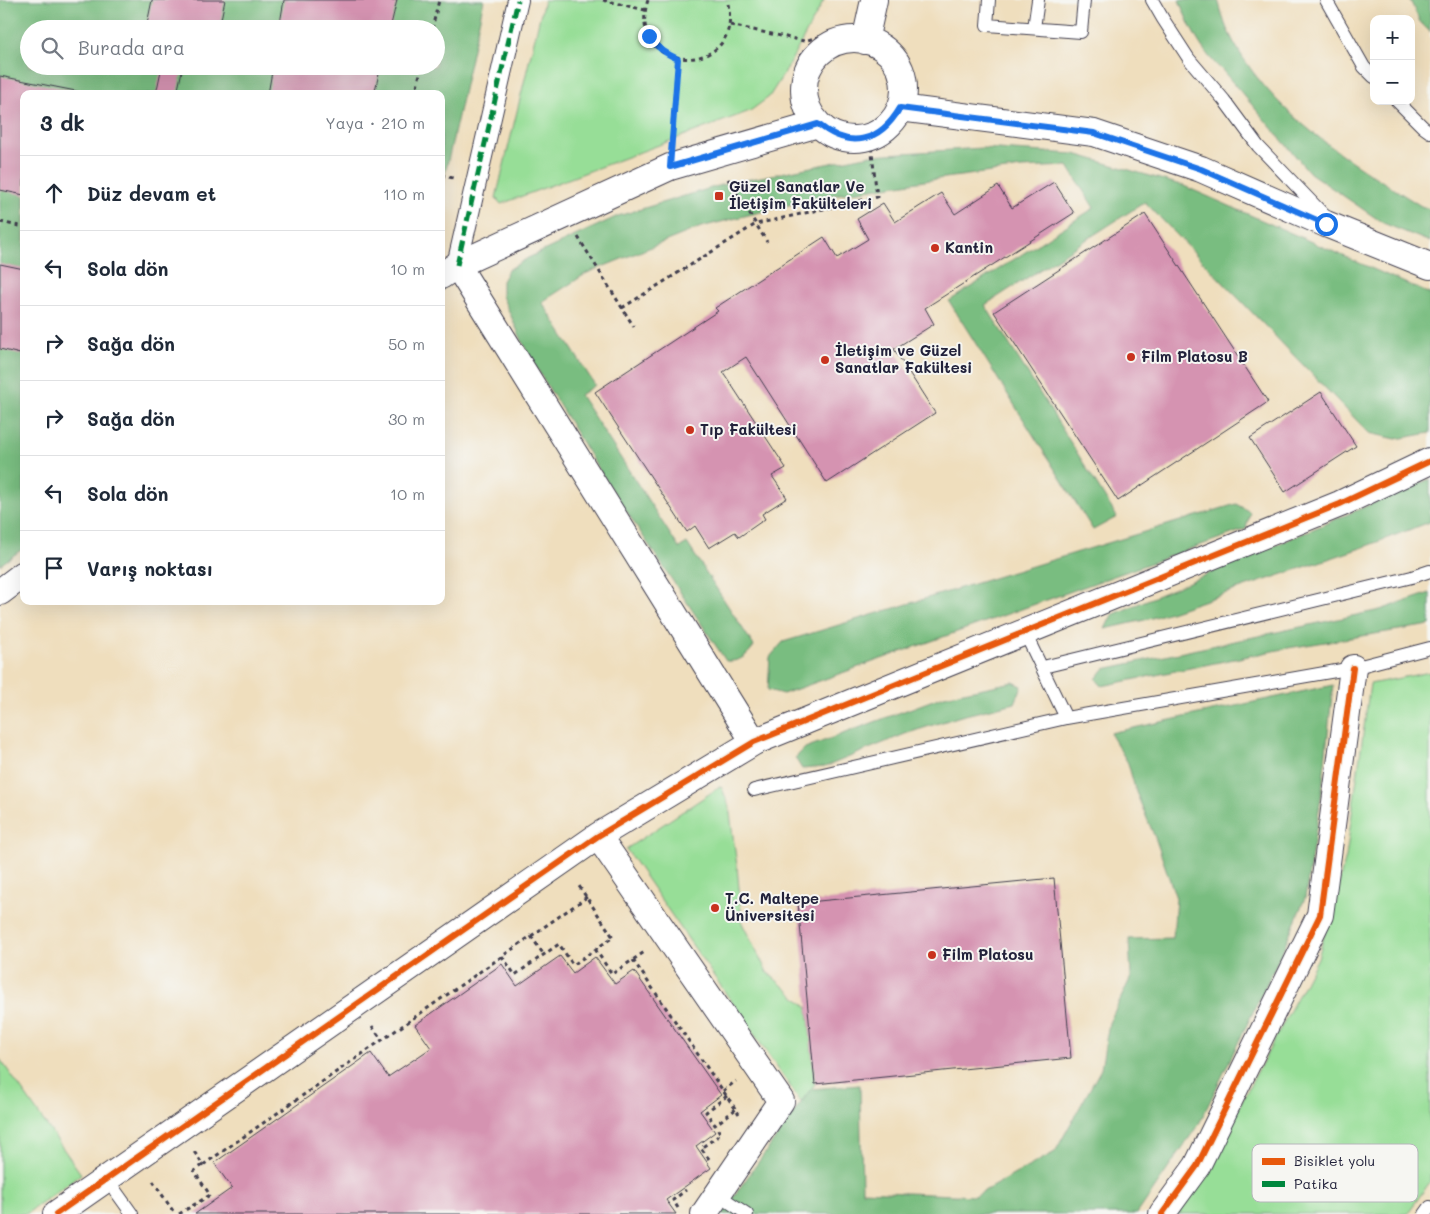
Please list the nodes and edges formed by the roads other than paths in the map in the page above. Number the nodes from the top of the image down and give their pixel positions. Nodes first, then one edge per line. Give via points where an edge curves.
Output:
1 (518, 0) edge
2 (990, 0) edge
3 (1038, 0) edge
4 (1084, 0) edge
5 (1152, 0) edge
6 (1326, 0) edge
7 (870, 21) edge
8 (1034, 28) junction
9 (1370, 73) edge
10 (1401, 105) edge
11 (900, 108) junction
12 (818, 124) junction
13 (1430, 132) edge
14 (1340, 230) junction
15 (1430, 266) edge
16 (449, 270) edge
17 (1430, 461) edge
18 (1430, 571) edge
19 (20, 577) edge
20 (0, 592) edge
21 (1025, 633) junction
22 (1430, 648) edge
23 (1042, 667) junction
24 (1353, 668) junction
25 (1066, 718) junction
26 (754, 742) junction
27 (754, 790) dead end
28 (598, 836) junction
29 (107, 1179) junction
30 (710, 1204) edge
31 (1430, 1207) edge
32 (56, 1214) edge
33 (132, 1214) edge
34 (747, 1214) edge
35 (1162, 1214) edge
36 (1424, 1214) edge

1 - 16 street
2 - 8 lane via 987,25
3 - 8 lane
4 - 8 lane via 1081,32
5 - 14 lane via 1189,59 1258,146
6 - 9 lane
7 - 11 street via 878,46 890,55 903,79 904,94
7 - 12 street via 851,39 824,49 807,71 805,99
10 - 13 lane
11 - 12 street via 883,130 856,140 829,133
11 - 14 street via 1094,133 1201,169
12 - 16 street via 670,167
14 - 15 street
16 - 26 street
17 - 21 street via 1340,504
18 - 23 lane
19 - 20 street
21 - 23 lane
21 - 26 street
22 - 24 lane
23 - 25 lane
24 - 25 lane
24 - 35 street via 1320,915 1196,1166
25 - 27 lane
26 - 28 street
28 - 29 street
28 - 30 street via 780,1101
29 - 32 street
29 - 33 lane
30 - 34 lane
31 - 36 lane

